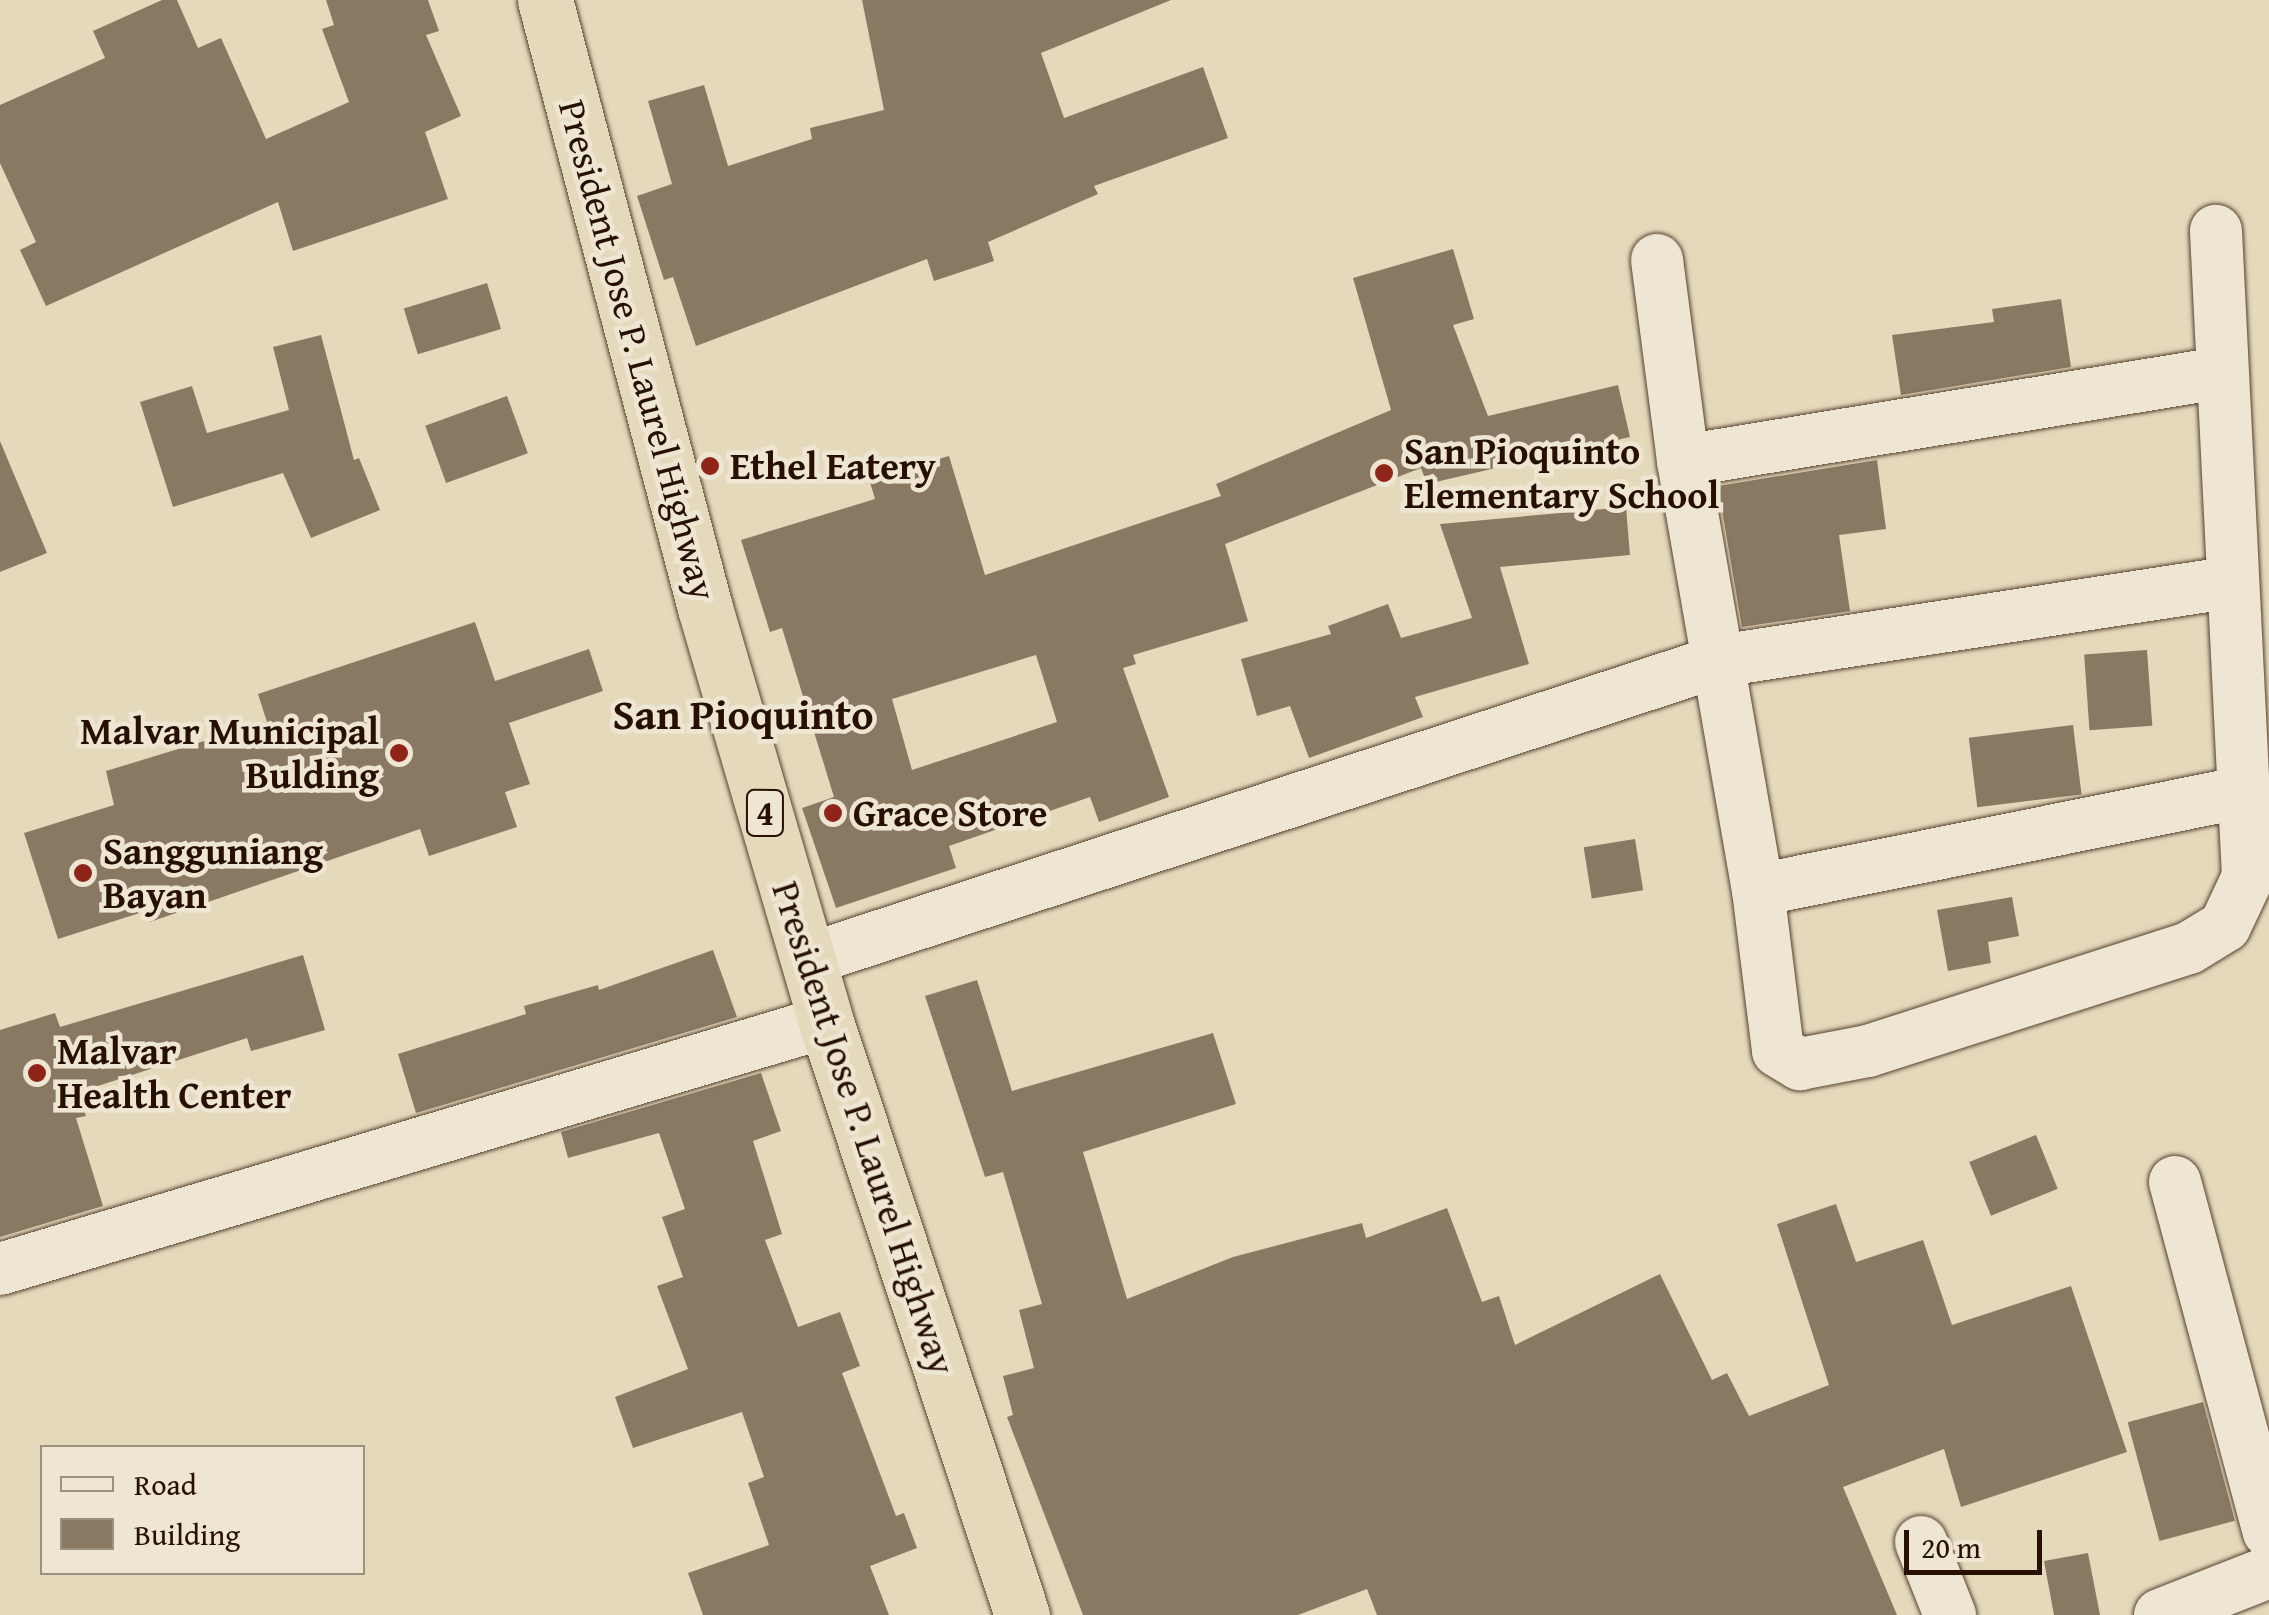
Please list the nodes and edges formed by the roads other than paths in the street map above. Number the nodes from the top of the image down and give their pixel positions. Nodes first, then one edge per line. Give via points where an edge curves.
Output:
1 (546, 0) edge
2 (2216, 232) dead end
3 (1657, 260) dead end
4 (2220, 372) junction
5 (1683, 461) junction
6 (2234, 582) junction
7 (1719, 661) junction
8 (2246, 792) junction
9 (1758, 890) junction
10 (810, 959) junction
11 (826, 1022) junction
12 (2176, 1182) dead end
13 (0, 1268) edge
14 (2269, 1532) edge
15 (1921, 1542) dead end
16 (2269, 1572) edge
17 (1022, 1615) edge
18 (1950, 1615) edge
19 (2160, 1615) edge

1 - 10 highway, President Jose P. Laurel Highway / 4 via 706,608
2 - 4 street
3 - 5 street
4 - 5 street
4 - 6 street
5 - 7 street
6 - 7 street
6 - 8 street
7 - 9 street
7 - 10 street
8 - 9 street
8 - 9 street via 2248,877 2225,926 2189,948 1868,1052 1800,1064 1778,1052
10 - 11 highway, President Jose P. Laurel Highway / 4
11 - 13 street
11 - 17 highway, President Jose P. Laurel Highway / 4
12 - 14 street
15 - 18 street
16 - 19 street

